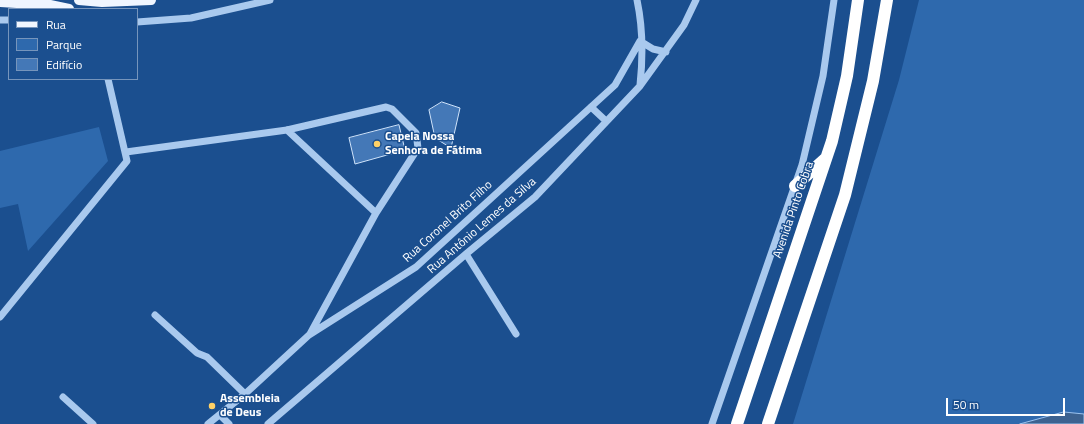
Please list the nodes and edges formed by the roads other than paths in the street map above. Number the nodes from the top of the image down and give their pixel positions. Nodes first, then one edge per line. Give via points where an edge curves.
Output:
1 (80, 0) edge
2 (151, 0) edge
3 (270, 0) edge
4 (637, 0) edge
5 (696, 0) edge
6 (834, 0) edge
7 (858, 0) edge
8 (887, 0) edge
9 (0, 2) edge
10 (64, 8) edge
11 (138, 22) edge
12 (640, 40) junction
13 (666, 52) junction
14 (108, 80) edge
15 (640, 86) junction
16 (590, 107) junction
17 (606, 121) junction
18 (287, 130) junction
19 (126, 152) junction
20 (826, 158) junction
21 (795, 186) junction
22 (376, 213) junction
23 (466, 254) junction
24 (155, 315) dead end
25 (0, 317) edge
26 (310, 334) junction
27 (516, 334) dead end
28 (245, 394) junction
29 (63, 397) dead end
30 (220, 415) junction
31 (93, 424) edge
32 (208, 424) edge
33 (229, 424) edge
34 (268, 424) edge
35 (712, 424) edge
36 (737, 424) edge
37 (768, 424) edge

1 - 2 main road
3 - 11 street via 191,18
4 - 12 street, Rua Coronel Brito Filho via 641,18
5 - 13 street, Rua Antônio Lemes da Silva via 684,25
6 - 21 street via 823,76
7 - 20 highway, Avenida Pinto Cobra via 846,76
8 - 37 highway via 873,81 845,195
9 - 10 main road
12 - 13 street via 653,49
12 - 15 street, Rua Coronel Brito Filho
12 - 16 street, Rua Coronel Brito Filho via 615,85
13 - 15 street, Rua Antônio Lemes da Silva
14 - 19 street
15 - 17 street, Rua Antônio Lemes da Silva
16 - 17 street
16 - 26 street, Rua Coronel Brito Filho via 416,267
17 - 23 street, Rua Antônio Lemes da Silva via 535,197
18 - 19 street
18 - 22 street
18 - 22 street via 386,107 392,109 416,133 418,148
19 - 25 street via 127,161
20 - 21 highway
20 - 36 highway, Avenida Pinto Cobra
21 - 35 street
22 - 26 street
23 - 27 street
23 - 34 street, Rua Antônio Lemes da Silva
24 - 28 street via 197,353 207,357
26 - 28 street, Rua Coronel Brito Filho
28 - 30 street, Rua Coronel Brito Filho
29 - 31 street
30 - 32 street, Rua Coronel Brito Filho
30 - 33 street

